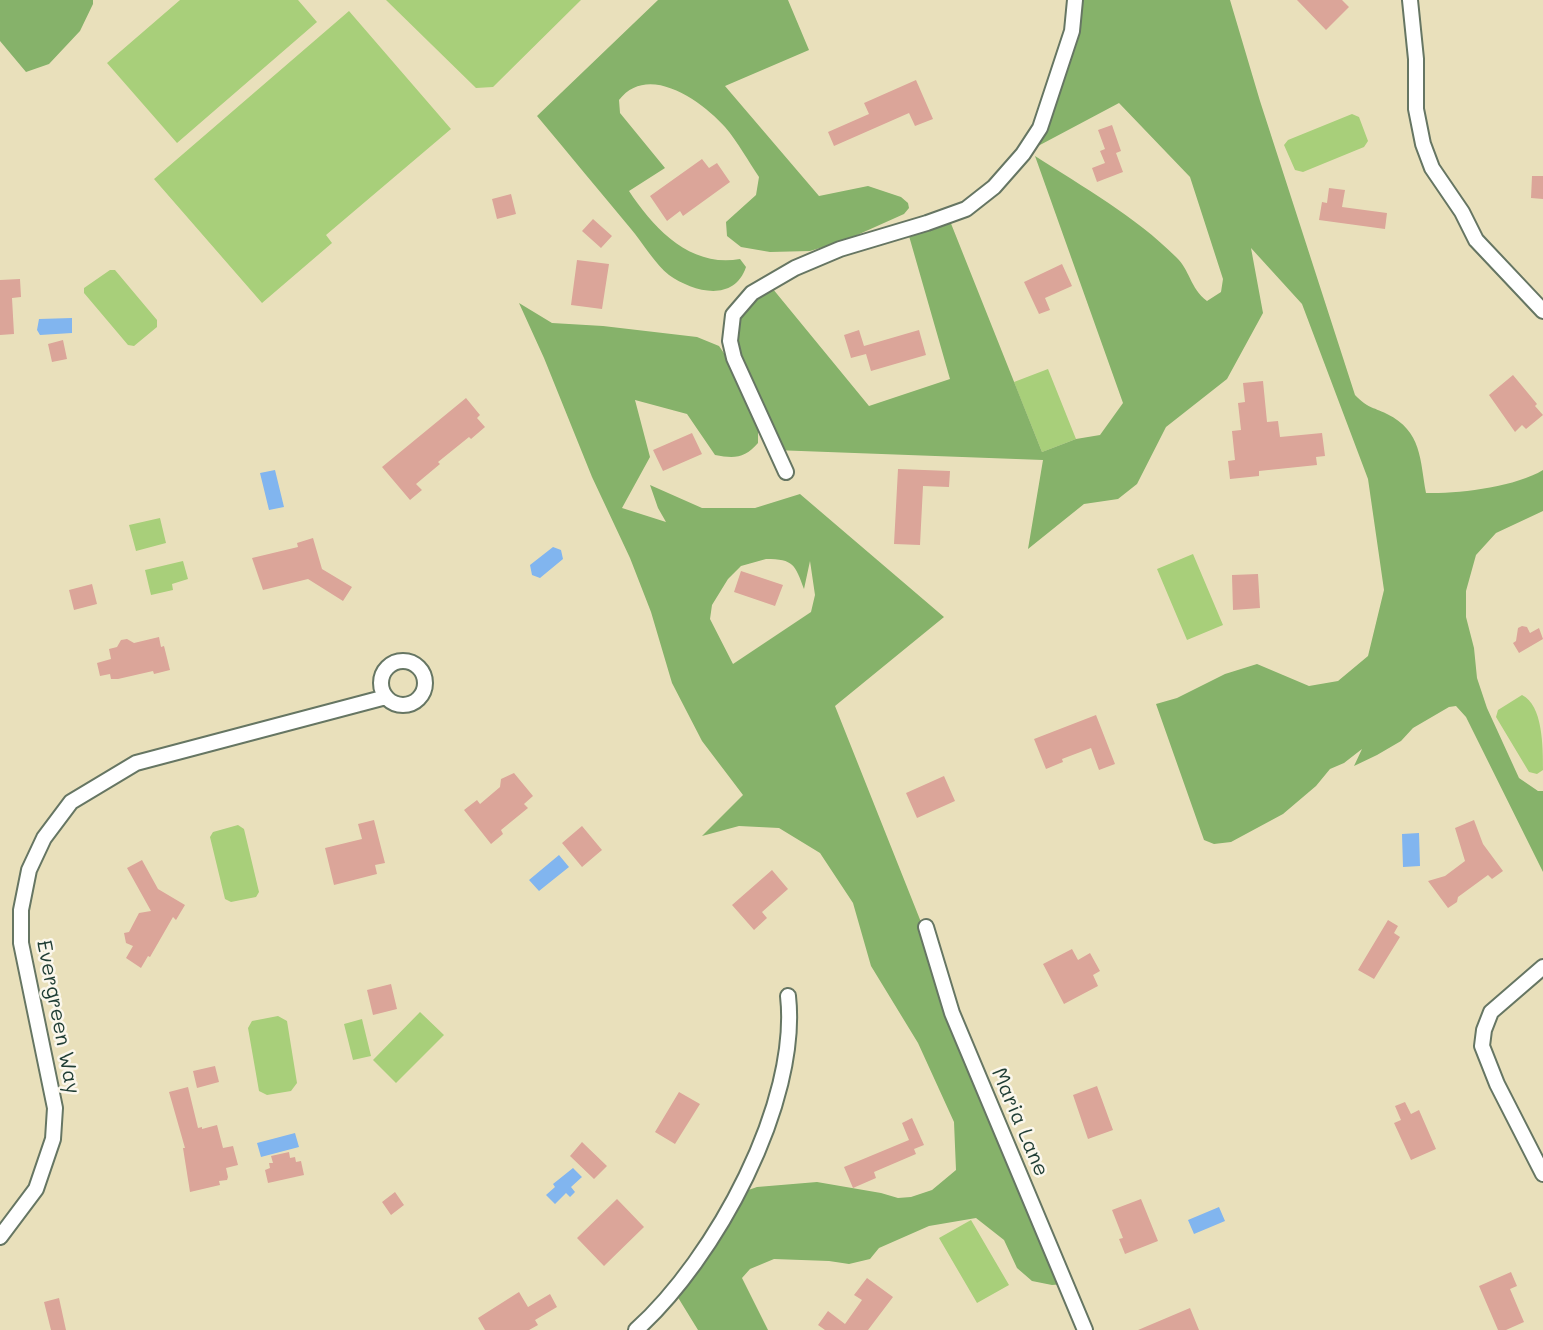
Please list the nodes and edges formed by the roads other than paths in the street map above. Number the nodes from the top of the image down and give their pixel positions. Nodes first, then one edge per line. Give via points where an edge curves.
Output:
1 (1075, 0) edge
2 (1410, 0) edge
3 (1543, 311) edge
4 (786, 472) dead end
5 (386, 697) dead end
6 (926, 927) dead end
7 (1543, 967) edge
8 (788, 996) dead end
9 (1543, 1174) edge
10 (0, 1237) edge
11 (636, 1330) edge
12 (1085, 1330) edge

1 - 4 street via 1072,32 1040,128 1023,154 982,197 966,209 795,268 751,293 738,307 730,328 734,358
2 - 3 street via 1416,109 1432,167 1476,240
5 - 10 street, Evergreen Way via 135,763 71,802 44,838 29,870 21,910 21,943 55,1108 53,1139 36,1189
6 - 12 street, Maria Lane via 952,1013
7 - 9 street via 1491,1012 1482,1046
8 - 11 street via 790,1038 778,1091 737,1194 682,1280

